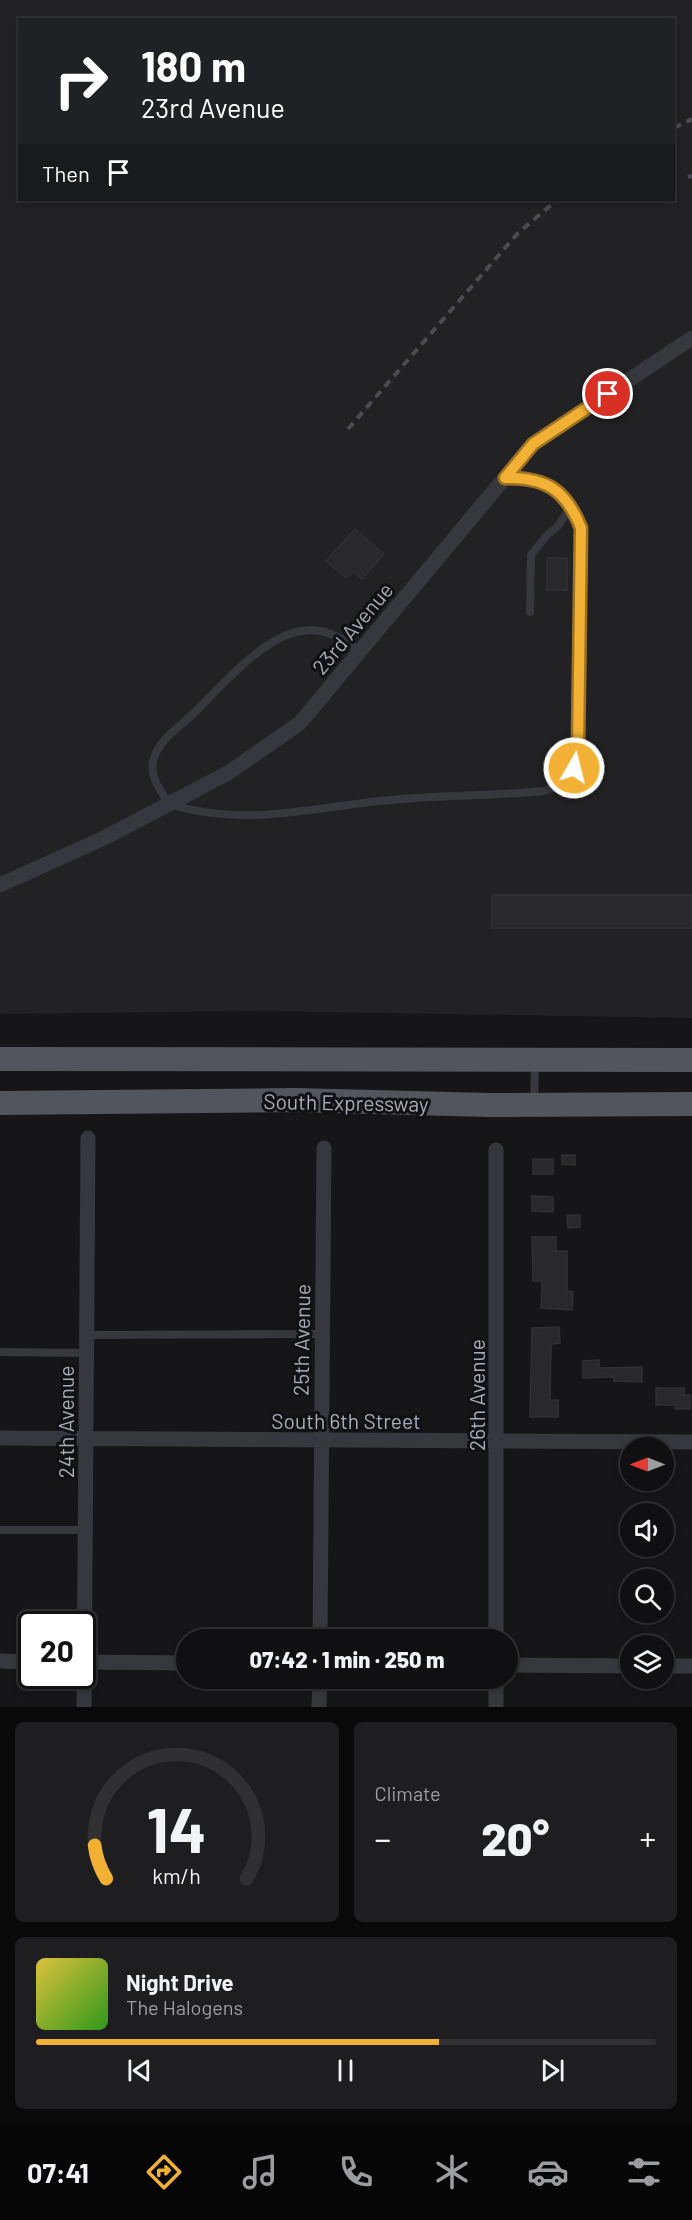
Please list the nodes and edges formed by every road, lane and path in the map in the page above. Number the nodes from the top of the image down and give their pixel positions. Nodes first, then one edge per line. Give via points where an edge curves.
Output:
1 (692, 338) edge
2 (505, 478) junction
3 (572, 505) junction
4 (530, 612) dead end
5 (360, 651) junction
6 (169, 804) junction
7 (0, 885) edge
8 (0, 1059) edge
9 (535, 1060) junction
10 (692, 1060) edge
11 (0, 1103) edge
12 (692, 1104) edge
13 (534, 1105) junction
14 (88, 1138) dead end
15 (324, 1149) dead end
16 (496, 1150) dead end
17 (322, 1334) junction
18 (86, 1335) junction
19 (0, 1352) edge
20 (86, 1353) junction
21 (0, 1438) edge
22 (86, 1439) junction
23 (321, 1441) junction
24 (498, 1442) junction
25 (692, 1442) edge
26 (0, 1530) edge
27 (86, 1530) junction
28 (84, 1611) edge
29 (320, 1629) edge
30 (496, 1629) edge
31 (0, 1661) edge
32 (18, 1662) edge
33 (96, 1662) edge
34 (176, 1663) edge
35 (518, 1665) edge
36 (620, 1666) edge
37 (674, 1666) edge
38 (692, 1666) edge
39 (84, 1689) edge
40 (320, 1689) edge
41 (496, 1689) edge
42 (84, 1707) edge
43 (319, 1707) edge
44 (496, 1707) edge

1 - 2 street, 23rd Avenue via 533,444
2 - 3 lane via 538,480
2 - 5 street, 23rd Avenue
3 - 4 lane via 531,555
3 - 6 lane via 581,528 582,559 578,747 574,768 562,784 544,791 388,800 312,812 233,817
5 - 6 street, 23rd Avenue via 300,723 228,773
5 - 6 lane via 334,633 304,630 270,645 239,669 167,738 154,756 154,780
6 - 7 street, 23rd Avenue
8 - 9 main road, South Expressway
9 - 10 main road, South Expressway
9 - 13 lane
11 - 13 main road, South Expressway via 295,1100
12 - 13 main road, South Expressway
14 - 18 street, 24th Avenue
15 - 17 street, 25th Avenue
16 - 24 street, 26th Avenue
17 - 18 lane
17 - 23 street, 25th Avenue
18 - 20 street, 24th Avenue
19 - 20 lane
20 - 22 street, 24th Avenue
21 - 22 street, South 6th Street
22 - 23 street, South 6th Street
22 - 27 street, 24th Avenue
23 - 24 street, South 6th Street
23 - 29 street, 25th Avenue
24 - 25 street, South 6th Street
24 - 30 street, 26th Avenue
26 - 27 lane
27 - 28 street, 24th Avenue
31 - 32 street
33 - 34 street
35 - 36 street
37 - 38 street
39 - 42 street, 24th Avenue
40 - 43 street
41 - 44 street

